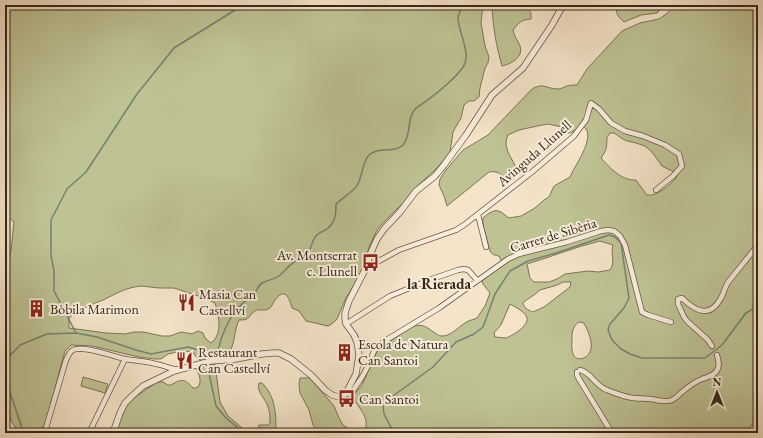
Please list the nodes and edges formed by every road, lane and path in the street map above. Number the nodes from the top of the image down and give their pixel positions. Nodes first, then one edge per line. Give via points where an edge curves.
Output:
1 (563, 5) edge
2 (656, 190) dead end
3 (478, 215) junction
4 (758, 245) edge
5 (486, 247) dead end
6 (367, 266) junction
7 (477, 280) junction
8 (671, 322) dead end
9 (346, 324) junction
10 (712, 346) dead end
11 (717, 355) dead end
12 (126, 359) junction
13 (163, 366) junction
14 (180, 369) junction
15 (166, 374) junction
16 (346, 393) junction
17 (5, 412) edge
18 (758, 421) edge
19 (19, 433) edge
20 (24, 433) edge
21 (29, 433) edge
22 (89, 433) edge
23 (112, 433) edge
24 (612, 433) edge
25 (747, 433) edge

1 - 6 street via 523,68 492,95 442,168 416,192 377,238
2 - 3 street, Avinguda Llunell via 682,166 679,154 616,126 590,103 586,120 574,136
3 - 5 street
3 - 6 street, Avinguda Llunell via 456,230 399,250
4 - 10 street via 729,281 720,300 712,309 697,310 682,298 678,299 684,317
6 - 9 street via 345,310
7 - 8 street, Carrer de Sibèria via 514,256 601,231 611,231 623,240 642,312
7 - 9 street via 464,269 432,279 390,296
7 - 16 street, Carrer de Sibèria via 439,308 381,343 374,351 357,386 352,392
9 - 16 street via 356,340 358,354 356,374
11 - 24 street via 719,364 714,374 695,382 676,398 666,401 626,397 601,388 588,373 579,371 579,379
12 - 13 street
12 - 21 street via 90,350 71,351 46,428 40,432
12 - 22 street
13 - 14 street
13 - 15 street
14 - 15 street
14 - 16 street via 219,360 279,354 291,359 332,395 339,397
15 - 23 street via 143,386 125,403
17 - 19 street via 12,428
18 - 25 street
19 - 20 street

